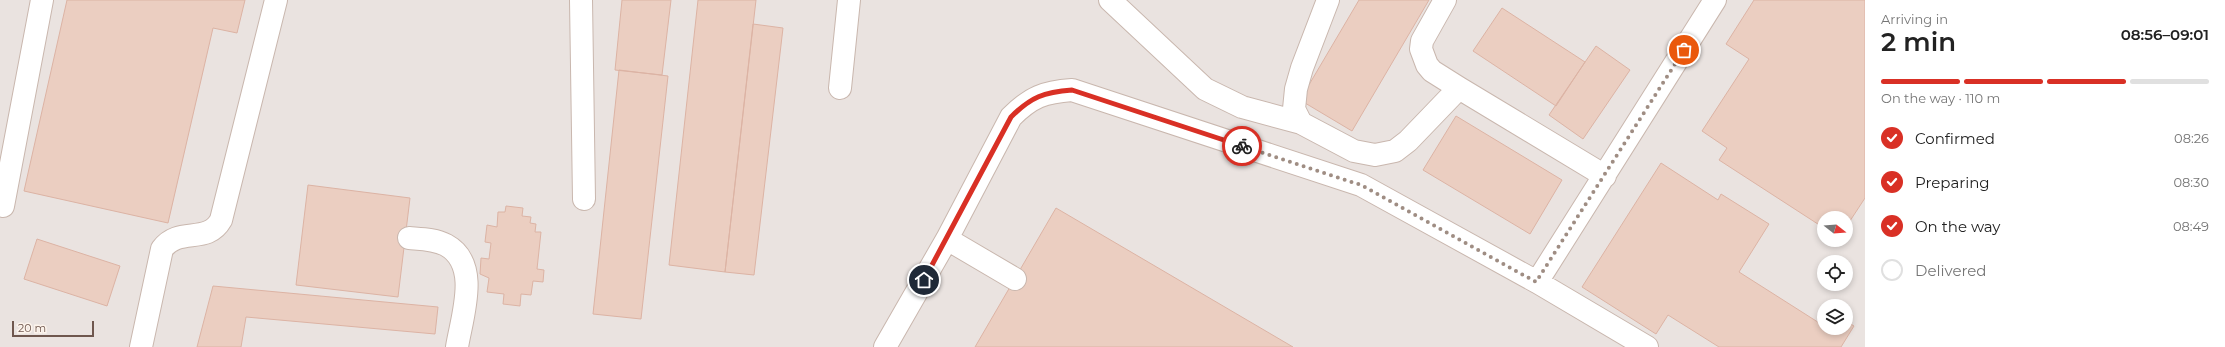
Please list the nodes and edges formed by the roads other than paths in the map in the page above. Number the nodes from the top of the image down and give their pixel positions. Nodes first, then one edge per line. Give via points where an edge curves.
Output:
1 (42, 0) edge
2 (276, 0) edge
3 (581, 0) edge
4 (849, 0) edge
5 (1110, 0) edge
6 (1328, 0) edge
7 (1445, 0) edge
8 (1715, 0) edge
9 (840, 88) dead end
10 (1459, 88) junction
11 (1301, 123) junction
12 (1605, 176) junction
13 (584, 199) dead end
14 (3, 206) dead end
15 (410, 238) dead end
16 (947, 239) junction
17 (1015, 279) dead end
18 (1536, 282) junction
19 (141, 347) edge
20 (458, 347) edge
21 (886, 347) edge
22 (1647, 347) edge

1 - 14 lane
2 - 19 lane via 221,220 206,234 178,236 171,239 162,249
3 - 13 lane
4 - 9 lane
5 - 11 lane via 1205,89 1242,107
6 - 11 lane via 1296,89 1294,109
7 - 10 lane via 1425,33 1421,49 1426,65
8 - 12 lane
10 - 11 lane via 1395,151 1375,155 1354,151
10 - 12 lane
12 - 18 lane
15 - 20 lane via 434,240 446,245 463,263 467,276
16 - 17 lane
16 - 18 lane via 1011,117 1036,97 1051,92 1072,90 1361,185
16 - 21 lane
18 - 22 lane

